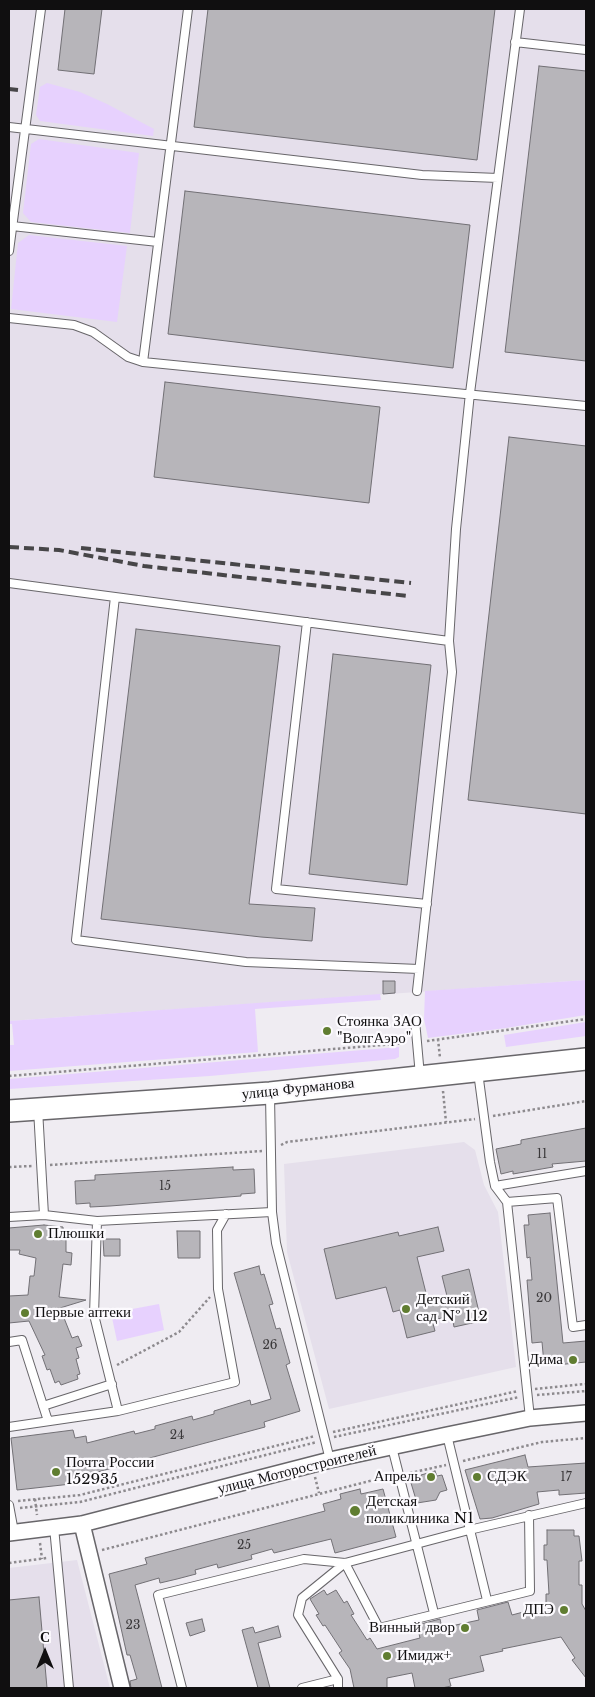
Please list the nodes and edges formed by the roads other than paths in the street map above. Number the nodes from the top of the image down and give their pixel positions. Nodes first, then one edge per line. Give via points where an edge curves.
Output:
1 (41, 9) edge
2 (188, 9) edge
3 (520, 9) edge
4 (515, 42) junction
5 (586, 50) edge
6 (9, 127) edge
7 (25, 129) junction
8 (170, 147) junction
9 (498, 178) junction
10 (12, 226) junction
11 (158, 242) junction
12 (9, 252) edge
13 (9, 318) edge
14 (143, 362) junction
15 (470, 393) junction
16 (586, 406) edge
17 (9, 583) edge
18 (115, 597) junction
19 (307, 622) junction
20 (449, 641) junction
21 (427, 904) junction
22 (419, 969) junction
23 (417, 991) dead end
24 (415, 1020) dead end
25 (586, 1058) edge
26 (478, 1070) junction
27 (420, 1076) junction
28 (270, 1093) junction
29 (38, 1109) junction
30 (9, 1111) edge
31 (586, 1171) edge
32 (495, 1186) junction
33 (507, 1202) junction
34 (272, 1212) junction
35 (226, 1214) junction
36 (44, 1215) junction
37 (9, 1217) edge
38 (97, 1221) junction
39 (586, 1326) edge
40 (9, 1342) edge
41 (112, 1384) junction
42 (43, 1406) junction
43 (118, 1411) junction
44 (586, 1413) edge
45 (530, 1418) junction
46 (48, 1421) junction
47 (9, 1426) edge
48 (447, 1435) junction
49 (392, 1446) junction
50 (330, 1460) junction
51 (586, 1503) edge
52 (9, 1505) edge
53 (529, 1515) junction
54 (82, 1524) junction
55 (54, 1528) junction
56 (470, 1530) junction
57 (11, 1532) edge
58 (416, 1543) junction
59 (345, 1563) junction
60 (487, 1600) junction
61 (434, 1614) junction
62 (338, 1679) junction
63 (69, 1688) edge
64 (122, 1688) edge
65 (182, 1688) edge
66 (302, 1688) edge
67 (338, 1688) edge

1 - 7 lane
2 - 8 lane
3 - 4 lane
4 - 5 lane
4 - 9 lane
6 - 7 lane
7 - 8 lane
7 - 10 lane
8 - 9 lane via 422,175
8 - 11 lane
9 - 15 lane
10 - 11 lane
10 - 12 lane
11 - 14 lane
13 - 14 lane via 74,325 93,332 128,356
14 - 15 lane via 440,393
15 - 16 lane
15 - 20 lane
17 - 18 lane
18 - 19 lane
18 - 22 lane via 76,940 246,962
19 - 20 lane
19 - 21 lane via 276,889
20 - 21 lane via 450,698
21 - 22 lane
22 - 23 lane
24 - 27 lane
25 - 26 main road, улица Фурманова
26 - 27 main road, улица Фурманова
26 - 32 lane
27 - 28 main road, улица Фурманова
28 - 29 main road, улица Фурманова
28 - 34 lane
29 - 30 main road, улица Фурманова
29 - 36 lane
31 - 32 lane
32 - 33 lane
33 - 39 lane via 557,1198 573,1327
33 - 45 lane
34 - 35 lane
34 - 50 lane via 276,1243
35 - 38 lane
35 - 43 lane via 218,1230 218,1289 235,1382
36 - 37 lane
36 - 38 lane
38 - 41 lane via 94,1315
40 - 42 lane via 22,1340
41 - 42 lane
41 - 43 lane
42 - 46 lane
43 - 46 lane
44 - 45 street, улица Моторостроителей
45 - 48 street, улица Моторостроителей
46 - 47 lane
48 - 49 street, улица Моторостроителей
48 - 56 lane
49 - 50 street, улица Моторостроителей
49 - 58 lane
50 - 54 street, улица Моторостроителей
51 - 53 lane
52 - 57 lane
53 - 56 lane
53 - 60 lane via 530,1591
54 - 55 street, улица Моторостроителей
54 - 64 street
55 - 57 street, улица Моторостроителей
55 - 63 lane
56 - 58 lane
56 - 60 lane
58 - 59 lane
58 - 61 lane
59 - 61 lane via 379,1628
59 - 62 lane via 302,1598 298,1615
59 - 65 lane via 304,1559 158,1595
60 - 61 lane
62 - 66 lane
62 - 67 lane

